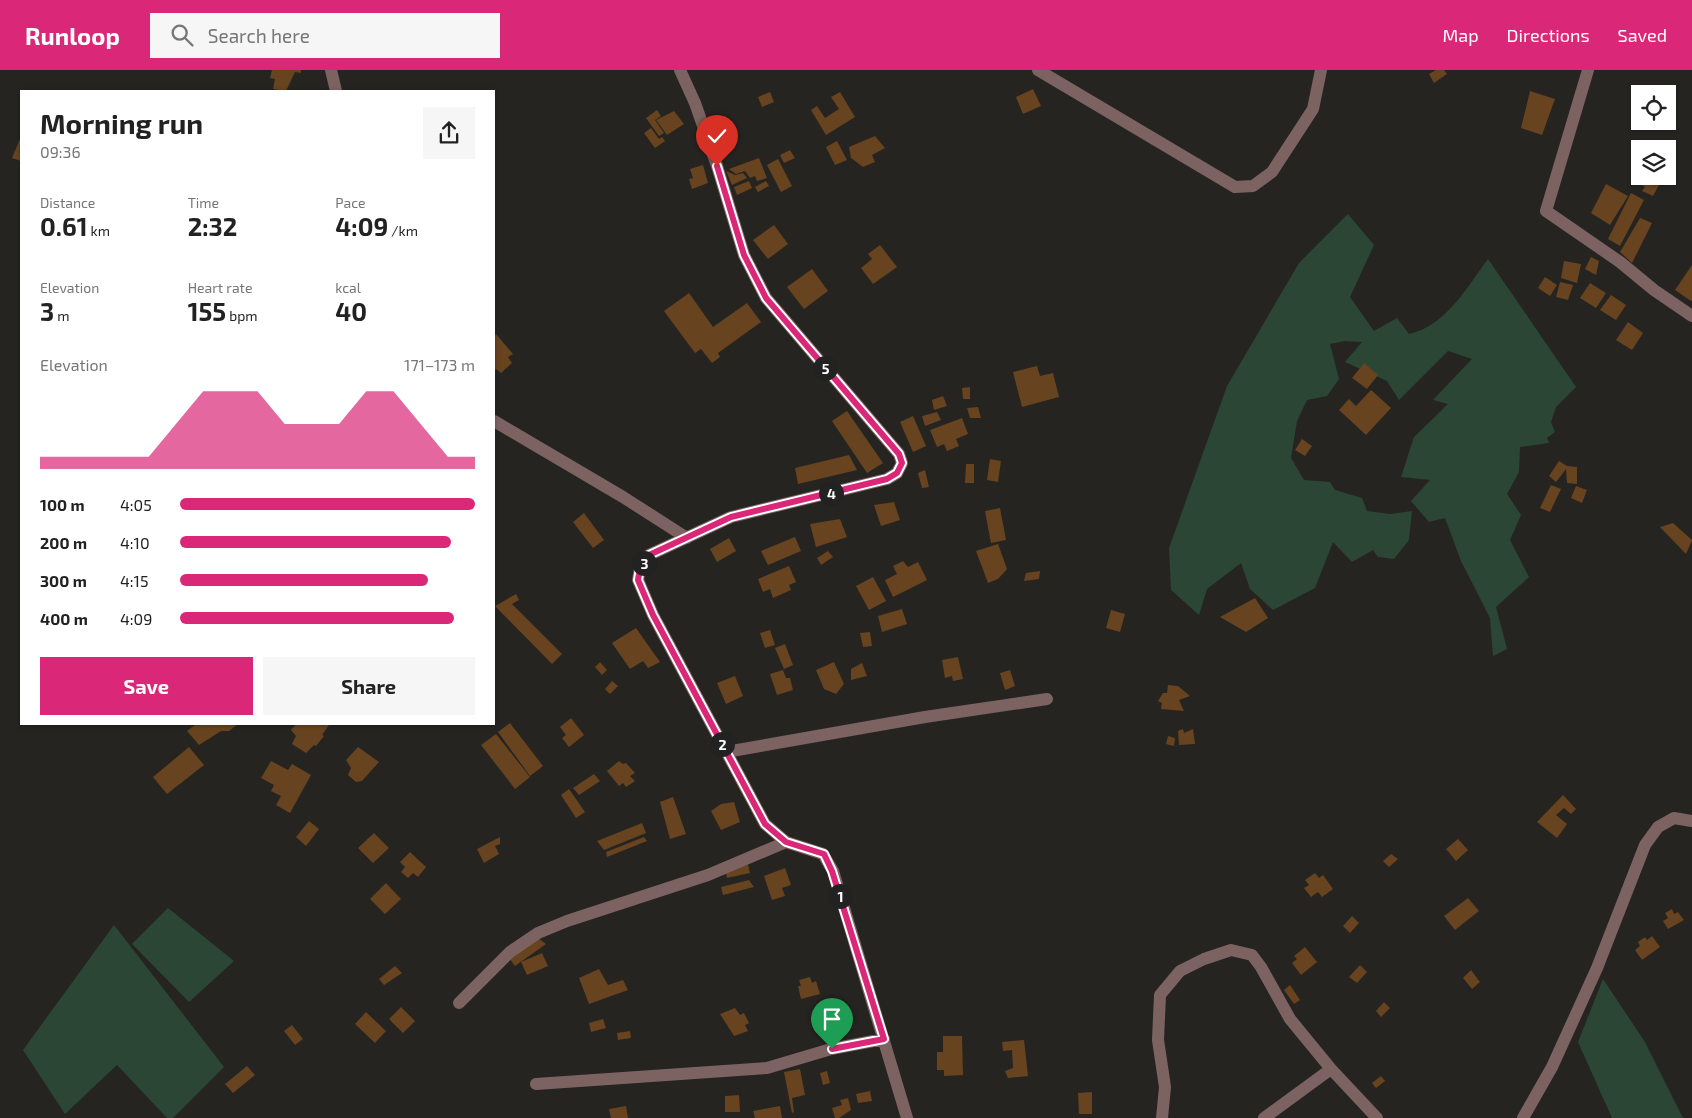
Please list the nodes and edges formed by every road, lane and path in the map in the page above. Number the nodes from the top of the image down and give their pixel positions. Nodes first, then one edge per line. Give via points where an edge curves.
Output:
1 (331, 70) edge
2 (680, 70) edge
3 (1038, 70) edge
4 (1321, 70) edge
5 (1588, 70) edge
6 (336, 90) edge
7 (1692, 316) edge
8 (495, 422) edge
9 (687, 538) junction
10 (1047, 699) dead end
11 (726, 752) junction
12 (1692, 821) edge
13 (786, 842) junction
14 (459, 1003) dead end
15 (884, 1039) junction
16 (1331, 1069) junction
17 (536, 1084) dead end
18 (908, 1118) edge
19 (1162, 1118) edge
20 (1264, 1118) edge
21 (1377, 1118) edge
22 (1523, 1118) edge

1 - 6 street
2 - 9 street via 717,166 744,255 766,298 899,454 902,463 897,473 887,479 731,517
3 - 4 street via 1235,187 1253,186 1272,172 1313,109
5 - 7 street via 1546,211
8 - 9 street
9 - 11 street via 649,555 640,568 638,580 653,615
10 - 11 street
11 - 13 street via 765,824
12 - 22 street via 1674,818 1666,822 1658,827 1645,845 1593,976 1552,1067
13 - 14 street via 708,875 567,921 538,934 510,952
13 - 15 street via 824,854
15 - 17 street via 832,1049 767,1068
15 - 18 street
16 - 19 street via 1290,1019 1252,955 1231,950 1180,971 1160,995 1158,1040 1165,1087
16 - 20 street
16 - 21 street

